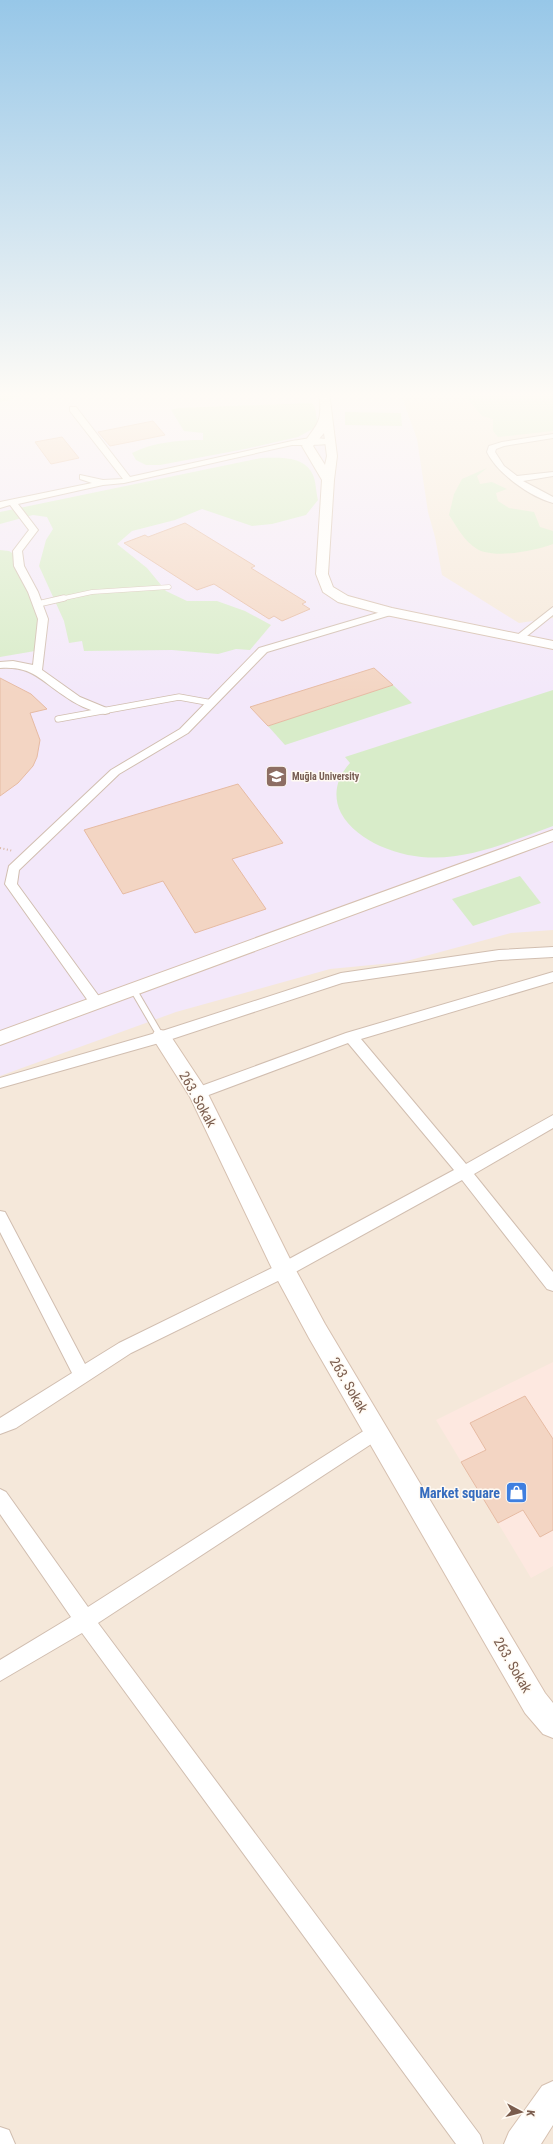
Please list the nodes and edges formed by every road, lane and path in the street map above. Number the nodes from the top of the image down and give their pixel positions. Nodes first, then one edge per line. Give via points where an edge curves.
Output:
1 (60, 492) edge
2 (327, 492) edge
3 (539, 492) edge
4 (553, 500) edge
5 (12, 503) junction
6 (0, 505) edge
7 (169, 587) dead end
8 (38, 604) junction
9 (553, 610) edge
10 (391, 612) junction
11 (519, 638) junction
12 (553, 645) edge
13 (0, 665) edge
14 (38, 669) junction
15 (212, 703) junction
16 (105, 711) junction
17 (58, 720) dead end
18 (553, 835) edge
19 (0, 848) edge
20 (15, 852) dead end
21 (553, 952) edge
22 (553, 977) edge
23 (133, 989) junction
24 (96, 1002) junction
25 (161, 1037) junction
26 (351, 1037) junction
27 (0, 1038) edge
28 (0, 1083) edge
29 (198, 1093) junction
30 (553, 1121) edge
31 (464, 1172) junction
32 (0, 1216) edge
33 (284, 1270) junction
34 (553, 1284) edge
35 (82, 1375) junction
36 (0, 1426) edge
37 (376, 1430) junction
38 (0, 1498) edge
39 (85, 1620) junction
40 (0, 1671) edge
41 (553, 1724) edge
42 (550, 2109) edge
43 (0, 2139) edge
44 (3, 2144) edge
45 (471, 2144) edge
46 (520, 2144) edge

1 - 5 street
2 - 10 street via 322,574 327,589 343,599
3 - 4 street
5 - 6 street
5 - 8 street via 34,530 17,551 19,566
7 - 8 lane via 92,592
8 - 14 street via 43,619
9 - 11 street
10 - 11 street
10 - 15 street via 263,650
11 - 12 street
13 - 14 street via 11,663
14 - 16 street via 76,699
15 - 16 lane via 179,697
15 - 24 street via 184,731 114,772 13,869 11,884
16 - 17 lane
18 - 23 street
19 - 20 path
21 - 25 street via 499,955 341,978
22 - 26 street
23 - 24 street
23 - 25 lane
24 - 27 street
25 - 28 street
25 - 29 street, 263. Sokak
26 - 29 street
26 - 31 street
29 - 33 street, 263. Sokak
30 - 31 street
31 - 33 street
31 - 34 street
32 - 35 street
33 - 35 street via 125,1348
33 - 37 street, 263. Sokak
35 - 36 street
37 - 39 street
37 - 41 street, 263. Sokak via 535,1703
38 - 39 street
39 - 40 street
39 - 45 street
42 - 46 street
43 - 44 street

